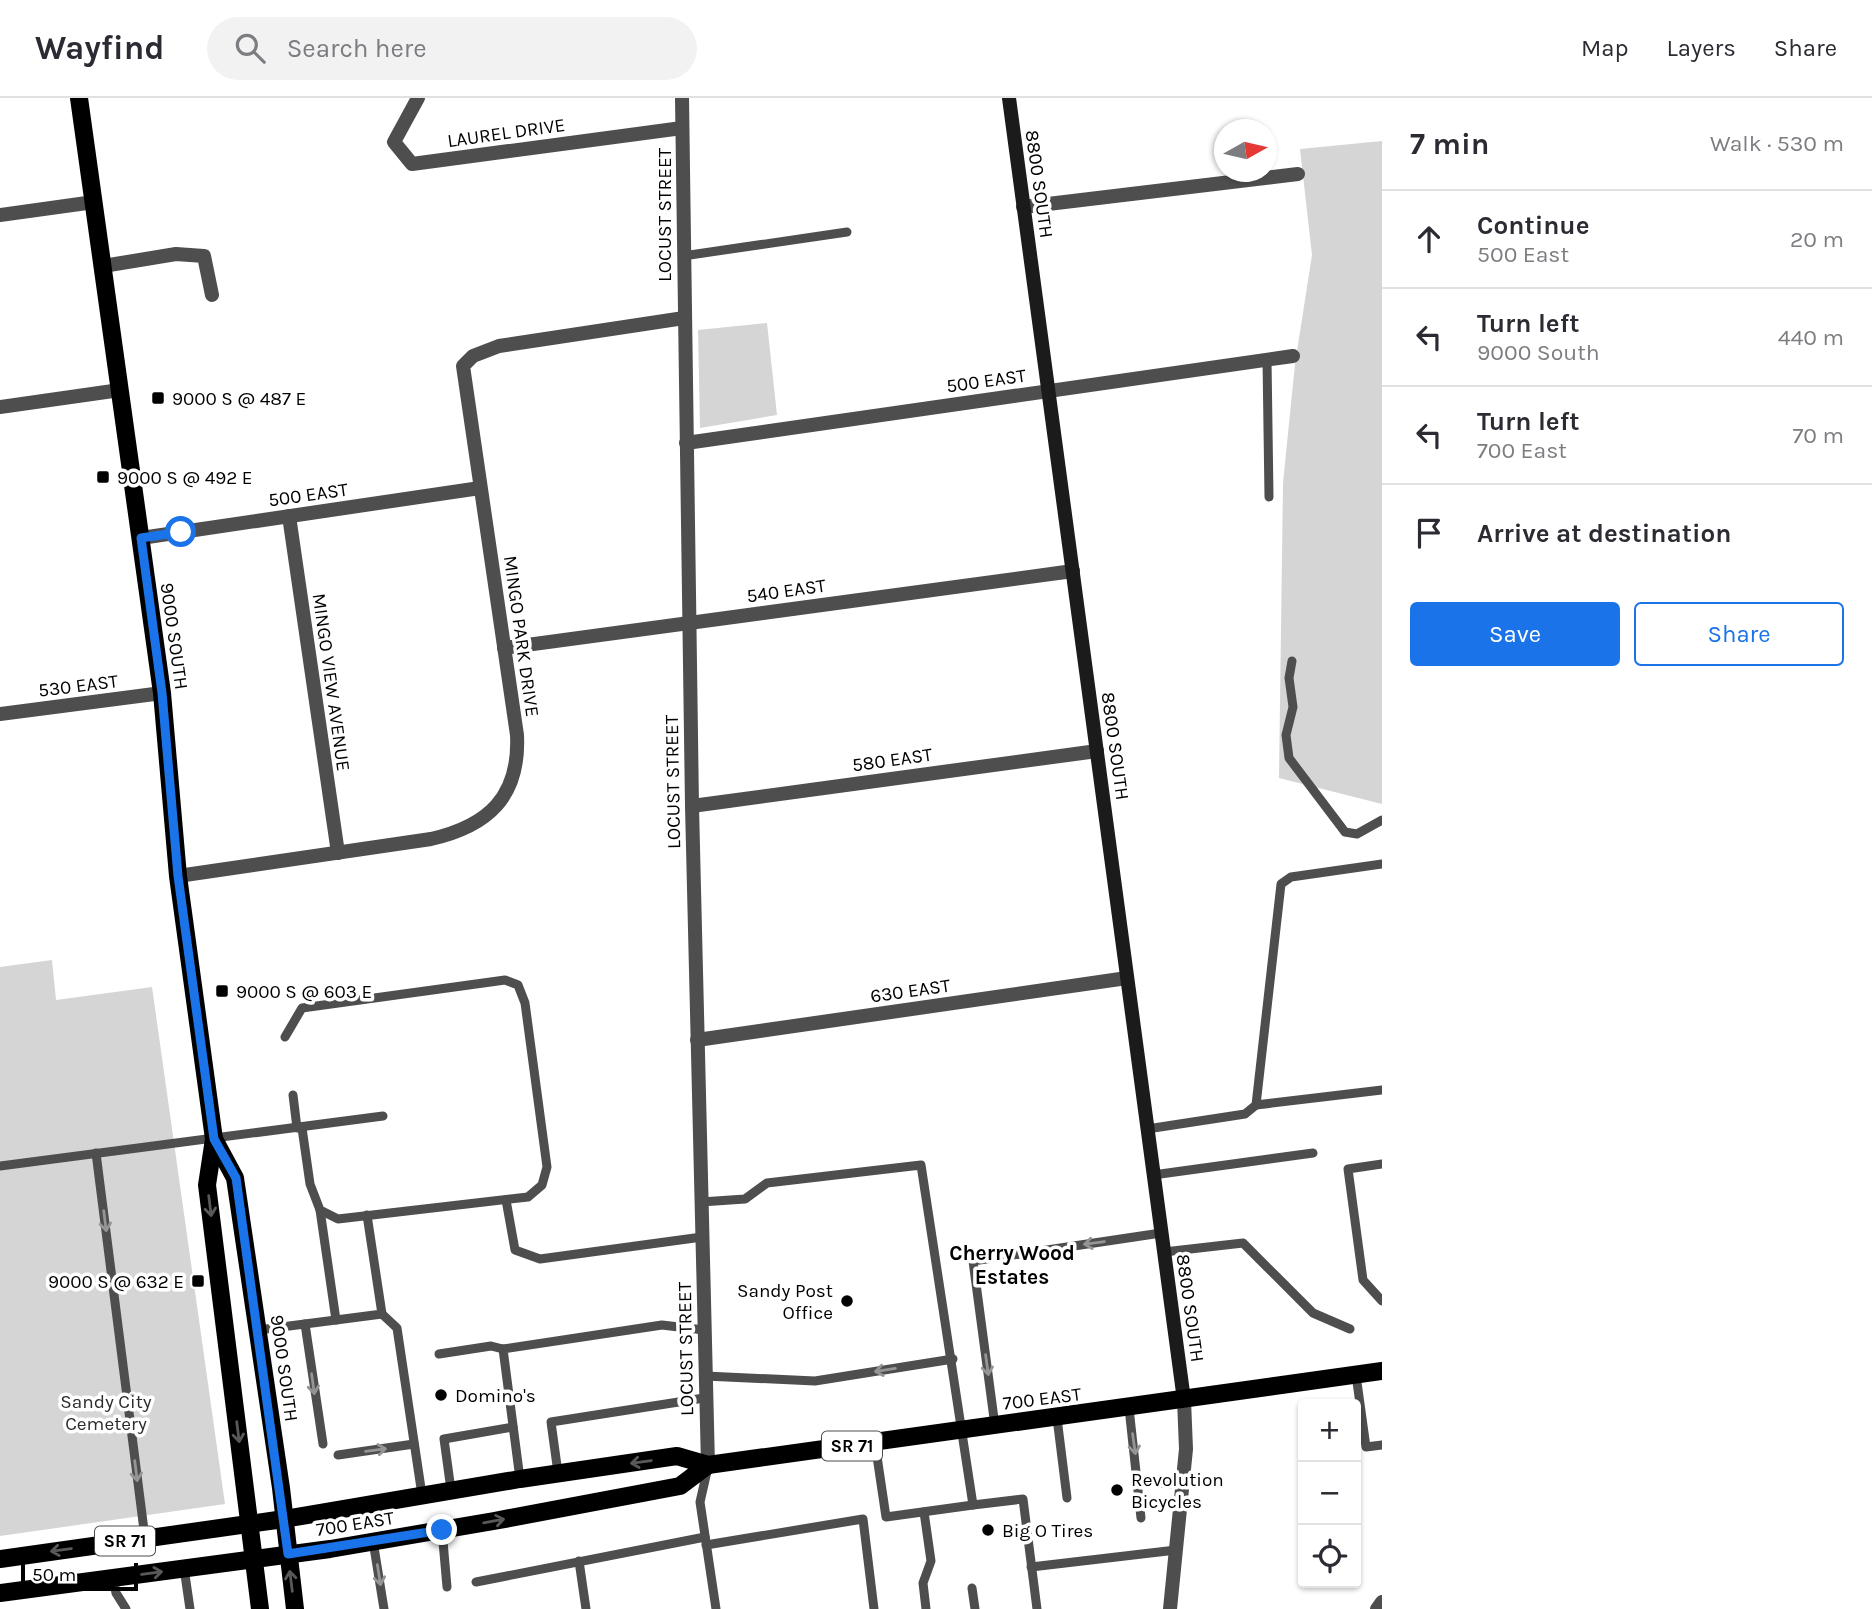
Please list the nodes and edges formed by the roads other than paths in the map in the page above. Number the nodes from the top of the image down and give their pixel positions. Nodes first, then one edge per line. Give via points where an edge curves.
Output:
1 (79, 98) edge
2 (418, 98) edge
3 (682, 98) edge
4 (1009, 98) edge
5 (682, 128) junction
6 (1298, 174) dead end
7 (94, 202) junction
8 (1023, 208) junction
9 (0, 215) edge
10 (847, 232) dead end
11 (683, 256) junction
12 (103, 266) junction
13 (212, 295) dead end
14 (684, 318) junction
15 (1293, 356) dead end
16 (1267, 360) junction
17 (120, 390) junction
18 (1049, 391) junction
19 (0, 407) edge
20 (686, 443) junction
21 (481, 488) junction
22 (1269, 497) dead end
23 (289, 516) junction
24 (141, 538) junction
25 (1073, 570) junction
26 (689, 622) junction
27 (504, 648) junction
28 (1292, 661) dead end
29 (162, 693) junction
30 (0, 714) edge
31 (1097, 751) junction
32 (692, 806) junction
33 (1382, 820) edge
34 (338, 853) junction
35 (1382, 864) edge
36 (178, 876) junction
37 (1127, 978) junction
38 (285, 1037) dead end
39 (697, 1040) junction
40 (1382, 1090) edge
41 (293, 1095) dead end
42 (1256, 1105) junction
43 (383, 1116) dead end
44 (300, 1128) junction
45 (1147, 1129) junction
46 (214, 1139) junction
47 (96, 1153) junction
48 (1313, 1153) dead end
49 (1382, 1164) edge
50 (0, 1166) edge
51 (1153, 1174) junction
52 (506, 1200) junction
53 (701, 1202) junction
54 (320, 1210) junction
55 (367, 1215) junction
56 (1161, 1233) junction
57 (702, 1237) junction
58 (1164, 1252) junction
59 (1382, 1301) edge
60 (382, 1314) junction
61 (336, 1320) junction
62 (305, 1324) junction
63 (1350, 1329) dead end
64 (704, 1330) junction
65 (258, 1331) junction
66 (503, 1349) junction
67 (439, 1353) dead end
68 (953, 1359) junction
69 (1382, 1371) edge
70 (1356, 1375) junction
71 (705, 1376) junction
72 (705, 1398) junction
73 (1184, 1399) junction
74 (1129, 1408) junction
75 (1057, 1418) junction
76 (995, 1426) junction
77 (513, 1427) junction
78 (963, 1430) junction
79 (875, 1443) junction
80 (323, 1444) dead end
81 (414, 1444) junction
82 (1382, 1445) edge
83 (338, 1455) dead end
84 (708, 1465) junction
85 (558, 1473) junction
86 (520, 1479) junction
87 (1139, 1481) junction
88 (1182, 1485) junction
89 (452, 1490) junction
90 (422, 1495) junction
91 (1067, 1498) dead end
92 (973, 1505) junction
93 (924, 1512) junction
94 (1141, 1518) dead end
95 (284, 1519) junction
96 (250, 1524) junction
97 (442, 1530) junction
98 (145, 1538) junction
99 (373, 1541) junction
100 (705, 1541) junction
101 (1176, 1550) junction
102 (288, 1554) junction
103 (254, 1558) junction
104 (0, 1559) edge
105 (579, 1562) junction
106 (1031, 1567) junction
107 (184, 1568) junction
108 (113, 1578) junction
109 (476, 1582) dead end
110 (447, 1587) dead end
111 (972, 1588) dead end
112 (0, 1593) edge
113 (126, 1609) edge
114 (190, 1609) edge
115 (260, 1609) edge
116 (295, 1609) edge
117 (384, 1609) edge
118 (586, 1609) edge
119 (716, 1609) edge
120 (874, 1609) edge
121 (926, 1609) edge
122 (975, 1609) edge
123 (1037, 1609) edge
124 (1170, 1609) edge

1 - 7 main road, 9000 SOUTH
2 - 5 street, LAUREL DRIVE via 394,142 412,164
3 - 5 street, LOCUST STREET
4 - 8 street, 8800 SOUTH
5 - 11 street, LOCUST STREET
6 - 8 street
7 - 9 street
7 - 12 main road, 9000 SOUTH
8 - 18 street, 8800 SOUTH
10 - 11 lane
11 - 14 street, LOCUST STREET
12 - 13 street via 176,254 204,256
12 - 17 main road, 9000 SOUTH
14 - 20 street, LOCUST STREET
14 - 21 street, MINGO PARK DRIVE via 511,344 473,356 463,366
15 - 16 street, 500 EAST
16 - 18 street, 500 EAST
16 - 22 lane
17 - 19 street
17 - 24 main road, 9000 SOUTH
18 - 20 street, 500 EAST
18 - 25 street, 8800 SOUTH
20 - 26 street, LOCUST STREET
21 - 23 street, 500 EAST
21 - 27 street, MINGO PARK DRIVE
23 - 24 street, 500 EAST
23 - 34 street, MINGO VIEW AVENUE
24 - 29 main road, 9000 SOUTH
25 - 26 street, 540 EAST
25 - 31 street, 8800 SOUTH
26 - 27 street, 540 EAST
26 - 32 street, LOCUST STREET
27 - 34 street, MINGO PARK DRIVE via 518,754 498,805 484,818 450,835
28 - 33 lane via 1293,707 1286,735 1289,758 1345,832 1357,834
29 - 30 street, 530 EAST
29 - 36 main road, 9000 SOUTH
31 - 32 street, 580 EAST
31 - 37 street, 8800 SOUTH
32 - 39 street, LOCUST STREET
34 - 36 street, MINGO PARK DRIVE
35 - 42 lane via 1291,877 1281,884
36 - 46 main road, 9000 SOUTH
37 - 39 street, 630 EAST
37 - 45 street, 8800 SOUTH
38 - 52 lane via 302,1008 505,979 518,985 525,1003 547,1167 542,1185 528,1197
39 - 53 street, LOCUST STREET
40 - 42 lane
41 - 44 lane
42 - 45 lane via 1245,1114
43 - 44 lane
44 - 46 lane
44 - 54 lane via 310,1184
45 - 51 street, 8800 SOUTH
46 - 47 lane
46 - 65 main road, 9000 SOUTH via 236,1178
46 -> 96 main road, 9000 SOUTH via 207,1185
47 - 50 lane
47 -> 98 lane
48 - 51 lane
49 - 59 lane via 1348,1169 1363,1280
51 - 56 street, 8800 SOUTH
52 - 55 lane
52 - 57 lane via 514,1250 540,1259
53 - 57 street, LOCUST STREET
53 - 68 lane via 745,1199 767,1182 922,1165
54 - 55 lane via 338,1219
54 - 61 lane
55 - 60 lane
56 - 58 street, 8800 SOUTH
56 -> 76 lane via 973,1261
57 - 64 street, LOCUST STREET
58 - 63 lane via 1244,1243 1313,1313
58 - 73 street, 8800 SOUTH
60 - 61 lane
60 - 81 lane via 397,1328
61 - 62 lane
62 - 65 lane
62 -> 80 lane
64 - 66 lane via 662,1325
64 - 71 street, LOCUST STREET
65 - 95 main road, 9000 SOUTH
66 - 67 lane via 491,1346
66 - 77 lane
68 -> 71 lane via 815,1381
68 - 78 lane
69 - 70 main road, 700 EAST / SR 71
70 - 73 main road, 700 EAST / SR 71
70 - 82 lane via 1366,1447
71 - 72 street, LOCUST STREET
72 - 84 street, LOCUST STREET
72 - 85 lane via 551,1422
73 - 74 main road, 700 EAST / SR 71
73 - 88 street
74 - 75 main road, 700 EAST / SR 71
74 -> 87 lane
75 - 76 main road, 700 EAST / SR 71
75 - 91 lane
76 - 78 main road, 700 EAST / SR 71
77 - 86 lane
77 - 89 lane via 443,1439
78 - 79 main road, 700 EAST / SR 71
78 - 92 lane
79 - 84 main road, 700 EAST / SR 71
79 - 93 lane via 886,1517
83 -> 81 lane
81 - 90 lane
84 -> 85 main road, 700 EAST / SR 71 via 677,1456
97 -> 84 main road, 700 EAST / SR 71 via 680,1486
84 - 100 lane via 700,1502
85 - 86 main road, 700 EAST / SR 71
86 - 89 main road, 700 EAST / SR 71
87 - 88 lane
87 - 94 lane
88 - 101 street
89 - 90 main road, 700 EAST / SR 71
90 - 95 main road, 700 EAST / SR 71
92 - 93 lane
92 - 106 lane via 1023,1499
93 - 121 lane via 931,1562 923,1583
95 - 96 main road, 700 EAST / SR 71
95 - 102 main road, 9000 SOUTH
96 - 98 main road, 700 EAST / SR 71
96 - 103 main road, 9000 SOUTH
97 - 99 main road, 700 EAST / SR 71
97 - 110 lane
98 -> 104 main road, 700 EAST / SR 71
99 - 102 main road, 700 EAST / SR 71
99 -> 117 lane
100 - 105 lane
100 - 119 lane
100 - 120 lane via 863,1519
101 - 106 lane
101 - 124 street
102 - 103 main road, 700 EAST / SR 71
116 -> 102 main road, 9000 SOUTH
103 - 107 main road, 700 EAST / SR 71
103 - 115 main road, 9000 SOUTH
105 - 109 lane
105 - 118 lane
106 - 123 lane
108 -> 107 main road, 700 EAST / SR 71
107 - 114 lane
108 - 112 main road, 700 EAST / SR 71
108 - 113 lane
111 - 122 lane

